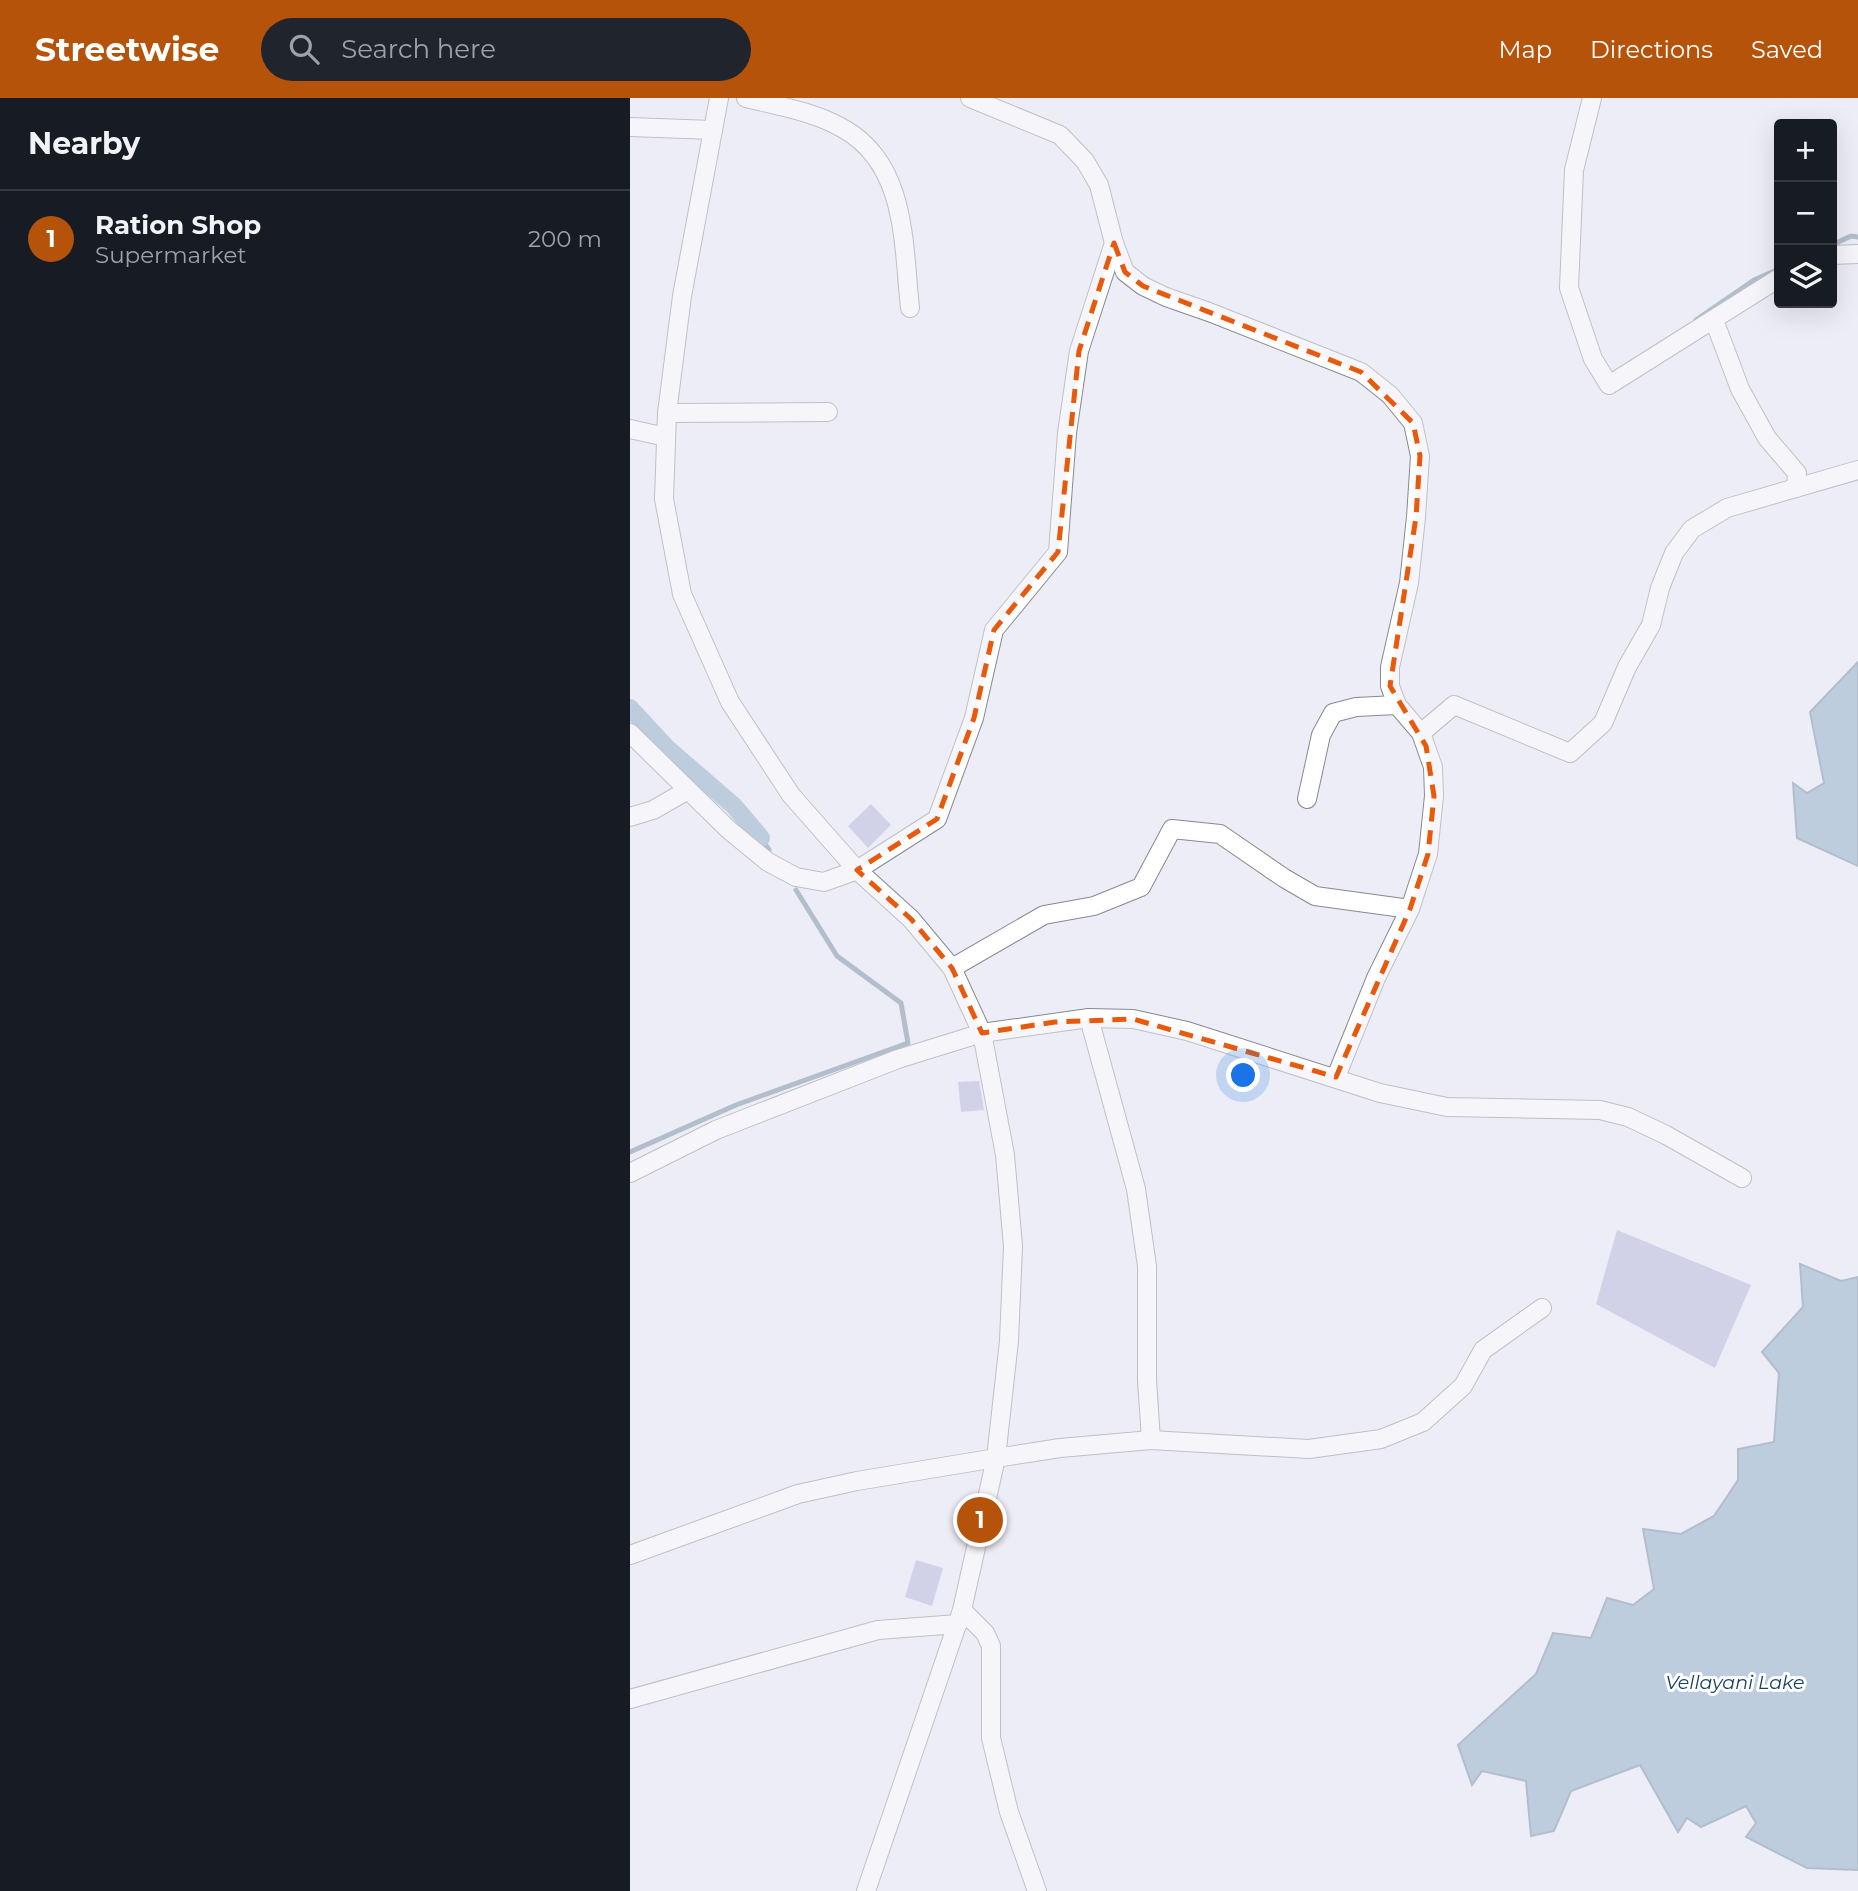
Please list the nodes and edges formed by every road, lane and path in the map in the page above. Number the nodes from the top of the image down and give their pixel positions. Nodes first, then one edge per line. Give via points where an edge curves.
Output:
1 (719, 98) edge
2 (746, 98) edge
3 (970, 98) edge
4 (1592, 98) edge
5 (630, 127) edge
6 (713, 130) junction
7 (1114, 243) junction
8 (1858, 254) edge
9 (1837, 256) edge
10 (1774, 281) edge
11 (909, 308) dead end
12 (1714, 320) junction
13 (828, 412) dead end
14 (667, 413) junction
15 (630, 429) edge
16 (666, 437) junction
17 (1858, 470) edge
18 (1796, 488) junction
19 (1397, 705) junction
20 (630, 733) edge
21 (1421, 733) junction
22 (688, 790) junction
23 (1307, 799) dead end
24 (630, 817) edge
25 (857, 870) junction
26 (1410, 909) junction
27 (952, 968) junction
28 (1089, 1017) junction
29 (982, 1033) junction
30 (1336, 1077) junction
31 (630, 1173) edge
32 (1742, 1178) dead end
33 (1542, 1308) dead end
34 (1151, 1440) junction
35 (996, 1458) junction
36 (630, 1555) edge
37 (960, 1617) junction
38 (630, 1699) edge
39 (866, 1891) edge
40 (1037, 1891) edge

1 - 6 street
2 - 11 street via 801,111 844,129 875,153 890,177 901,226
3 - 7 street via 1060,135 1100,185
4 - 12 street via 1574,170 1569,288 1593,359 1609,385
5 - 6 street
6 - 14 street via 682,296
7 - 19 street via 1125,272 1143,286 1361,372 1390,395 1413,423 1420,456 1416,517 1409,583 1390,667
7 - 25 street via 1079,351 1058,552 994,630 974,718 937,819
8 - 9 street
10 - 12 street
12 - 18 street via 1740,389 1767,438 1797,472
13 - 14 street
14 - 16 street
15 - 16 street
16 - 25 street via 664,499 687,606 730,702 791,795
17 - 18 street
18 - 21 street via 1727,508 1692,529 1674,553 1651,625 1603,723 1570,753 1454,705
19 - 21 street
19 - 23 street via 1333,713 1321,735
20 - 22 street
21 - 26 street via 1433,767 1434,796 1428,854
22 - 24 street
22 - 25 street via 768,862 796,877 824,881
25 - 27 street via 911,919
26 - 27 street via 1315,895 1220,834 1172,829 1141,887 1094,906 1044,915
26 - 30 street
27 - 29 street
28 - 29 street
28 - 30 street via 1133,1019 1187,1031
28 - 34 street via 1136,1189 1147,1266
29 - 31 street via 898,1059 716,1130
29 - 35 street via 1005,1156 1013,1246 1009,1341
30 - 32 street via 1380,1093 1447,1107 1600,1110 1666,1135
33 - 34 street via 1483,1350 1463,1386 1423,1422 1381,1439 1309,1448
34 - 35 street
35 - 36 street via 798,1494
35 - 37 street
37 - 38 street via 878,1630
37 - 39 street
37 - 40 street via 985,1633 990,1646 991,1738 1009,1812

